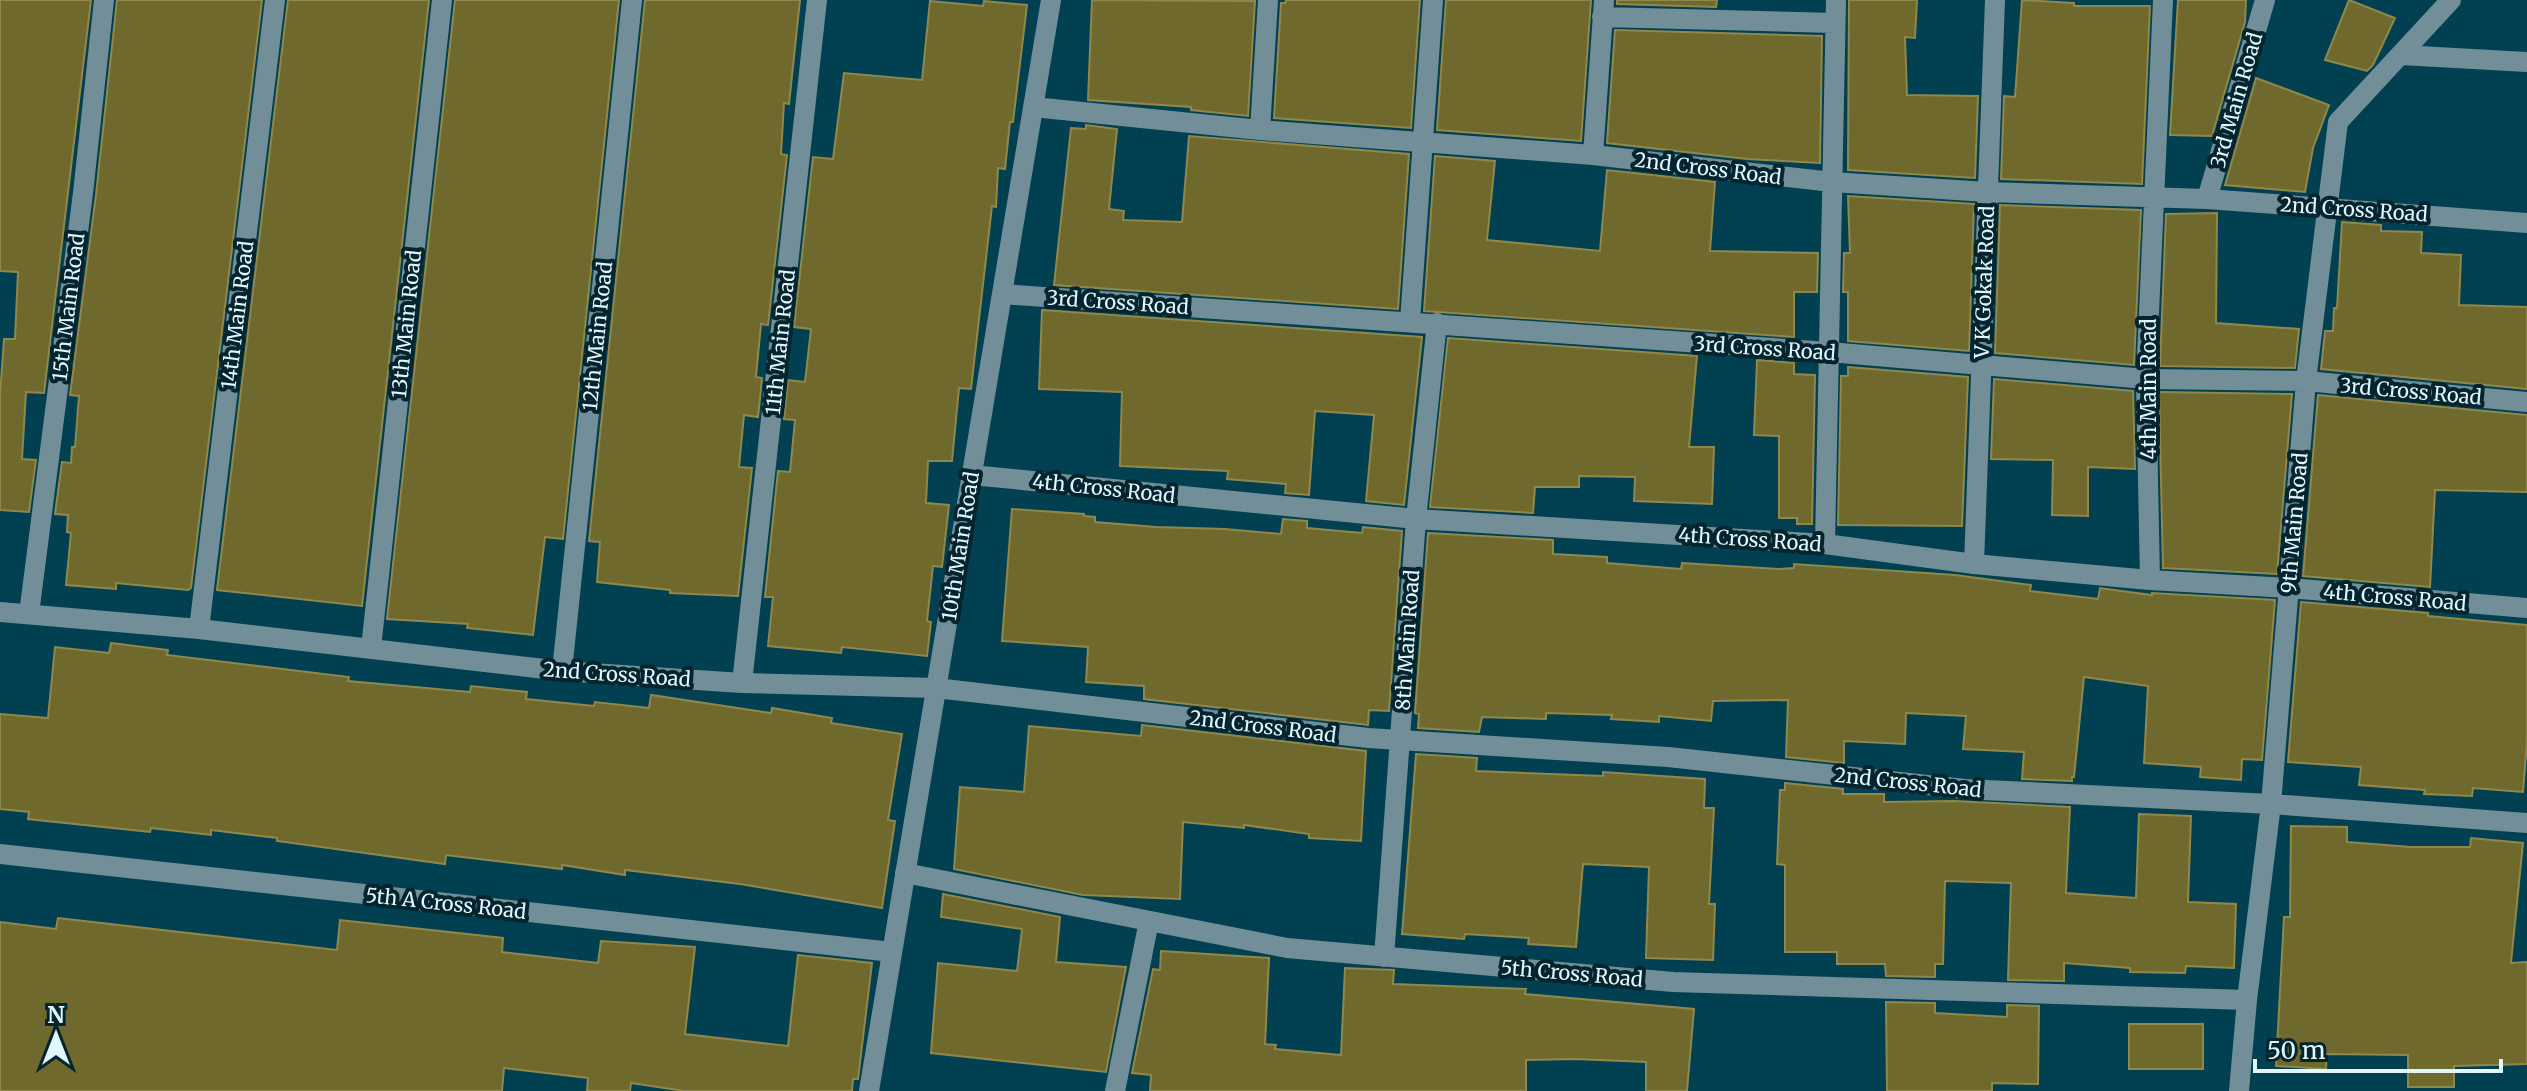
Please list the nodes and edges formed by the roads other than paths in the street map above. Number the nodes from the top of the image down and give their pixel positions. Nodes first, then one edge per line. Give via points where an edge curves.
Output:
1 (104, 0) edge
2 (275, 0) edge
3 (442, 0) edge
4 (632, 0) edge
5 (817, 0) edge
6 (1051, 0) edge
7 (1268, 0) edge
8 (1433, 0) edge
9 (1836, 0) edge
10 (1995, 0) edge
11 (2163, 0) edge
12 (2265, 0) edge
13 (2451, 0) edge
14 (1603, 9) edge
15 (1835, 23) junction
16 (2401, 55) junction
17 (2527, 62) edge
18 (1033, 107) junction
19 (1260, 130) junction
20 (1425, 143) junction
21 (1593, 155) junction
22 (1832, 182) junction
23 (1987, 192) junction
24 (2153, 198) junction
25 (2207, 199) junction
26 (2328, 207) junction
27 (2527, 223) edge
28 (1002, 294) junction
29 (1410, 321) junction
30 (1437, 323) junction
31 (1829, 352) junction
32 (1981, 365) junction
33 (2146, 379) junction
34 (2306, 381) junction
35 (2527, 402) edge
36 (972, 475) junction
37 (1416, 519) junction
38 (1825, 544) junction
39 (1974, 564) junction
40 (2150, 580) junction
41 (2289, 588) junction
42 (2527, 608) edge
43 (0, 612) edge
44 (29, 614) junction
45 (199, 629) junction
46 (371, 648) junction
47 (562, 671) junction
48 (742, 683) junction
49 (936, 688) junction
50 (1400, 738) junction
51 (2271, 804) junction
52 (2527, 823) edge
53 (0, 854) edge
54 (905, 873) junction
55 (1149, 921) junction
56 (892, 952) junction
57 (1384, 957) junction
58 (2247, 1000) junction
59 (869, 1091) edge
60 (1115, 1091) edge
61 (2239, 1091) edge

1 - 44 street, 15th Main Road
2 - 45 street, 14th Main Road
3 - 46 street, 13th Main Road
4 - 47 street, 12th Main Road
5 - 48 street, 11th Main Road
6 - 18 street, 10th Main Road
7 - 19 street
8 - 20 street
9 - 15 street
10 - 23 street, V K Gokak Road
11 - 24 street, 4th Main Road
12 - 25 street, 3rd Main Road
13 - 16 street, 9th Main Road
14 - 15 street
14 - 21 street
15 - 22 street
16 - 17 street
16 - 26 street, 9th Main Road via 2338,122
18 - 19 street, 2nd Cross Road
18 - 28 street, 10th Main Road
19 - 20 street, 2nd Cross Road
20 - 21 street, 2nd Cross Road
20 - 29 street
21 - 22 street, 2nd Cross Road
22 - 23 street, 2nd Cross Road
22 - 31 street
23 - 24 street, 2nd Cross Road
23 - 32 street, V K Gokak Road
24 - 25 street, 2nd Cross Road
24 - 33 street, 4th Main Road
25 - 26 street, 2nd Cross Road
26 - 27 street, 2nd Cross Road
26 - 34 street, 9th Main Road
28 - 29 street, 3rd Cross Road
28 - 36 street, 10th Main Road
29 - 30 street, 3rd Cross Road
30 - 31 street, 3rd Cross Road
30 - 37 street, 8th Main Road
31 - 32 street, 3rd Cross Road
31 - 38 street
32 - 33 street, 3rd Cross Road
32 - 39 street, V K Gokak Road
33 - 34 street, 3rd Cross Road
33 - 40 street, 4th Main Road
34 - 35 street, 3rd Cross Road
34 - 41 street, 9th Main Road
36 - 37 street, 4th Cross Road
36 - 49 street, 10th Main Road
37 - 38 street, 4th Cross Road
37 - 50 street, 8th Main Road
38 - 39 street, 4th Cross Road
39 - 40 street, 4th Cross Road
40 - 41 street, 4th Cross Road
41 - 42 street, 4th Cross Road
41 - 51 street, 9th Main Road
43 - 44 street, 2nd Cross Road
44 - 45 street, 2nd Cross Road
45 - 46 street, 2nd Cross Road
46 - 47 street, 2nd Cross Road
47 - 48 street, 2nd Cross Road
48 - 49 street, 2nd Cross Road
49 - 50 street, 2nd Cross Road
49 - 54 street, 10th Main Road
50 - 51 street, 2nd Cross Road via 1668,757 1965,789
50 - 57 street, 8th Main Road
51 - 52 street, 2nd Cross Road
51 - 58 street, 9th Main Road
53 - 56 street, 5th A Cross Road
54 - 55 street, 5th Cross Road
54 - 56 street, 10th Main Road
55 - 57 street, 5th Cross Road via 1287,948
55 - 60 street
56 - 59 street, 10th Main Road
57 - 58 street, 5th Cross Road via 1673,982
58 - 61 street, 9th Main Road

